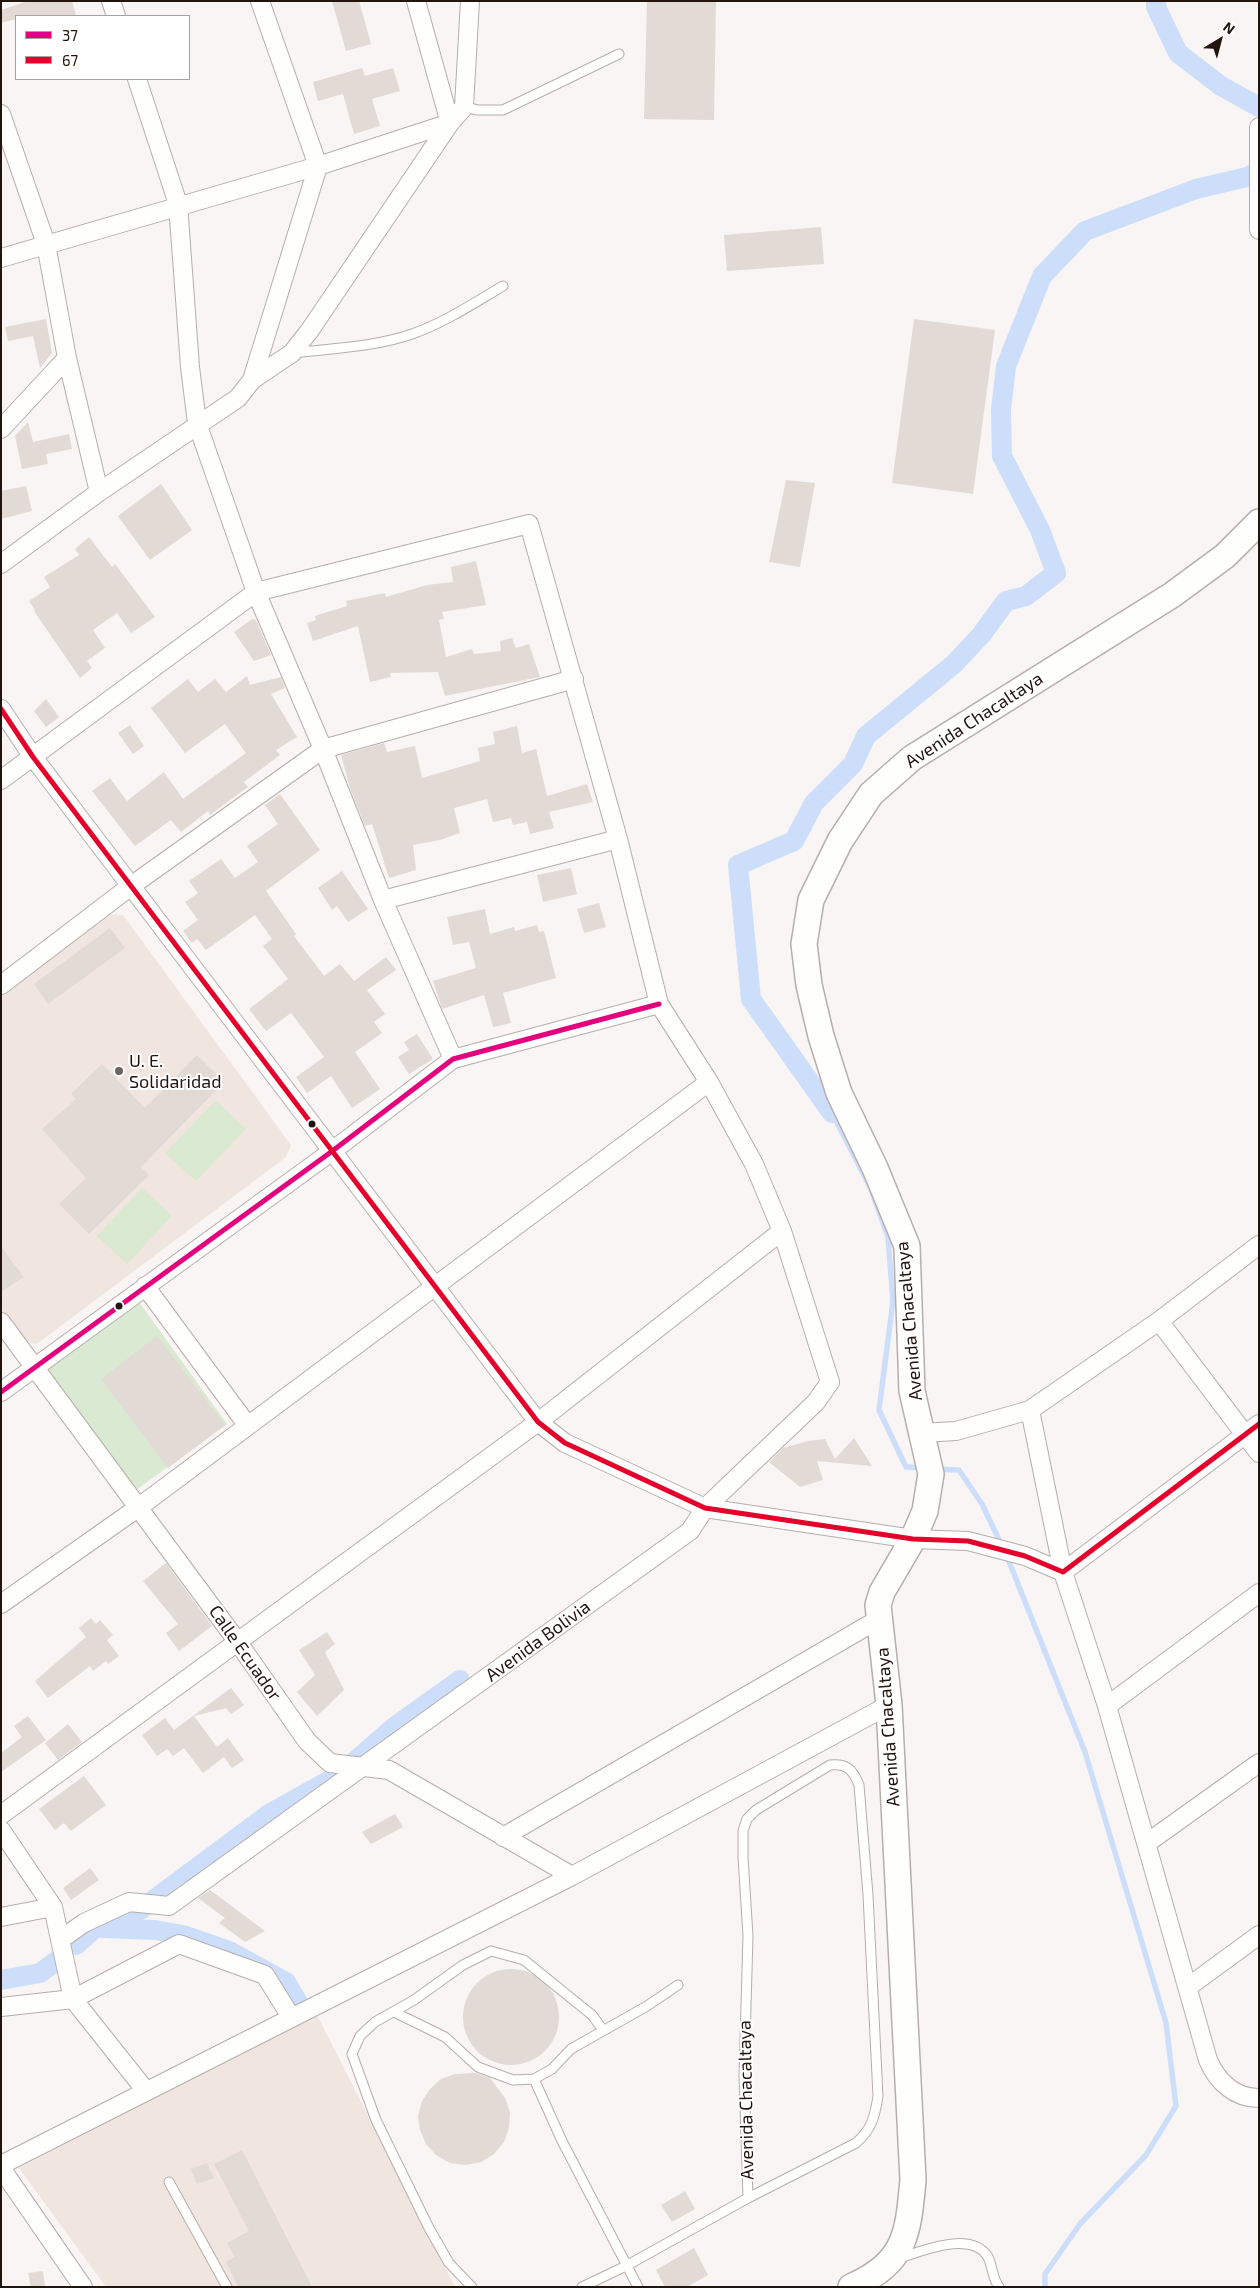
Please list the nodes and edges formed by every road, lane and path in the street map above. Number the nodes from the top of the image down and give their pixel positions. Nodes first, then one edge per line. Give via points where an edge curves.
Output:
1 (111, 1) edge
2 (260, 1) edge
3 (416, 1) edge
4 (470, 1) edge
5 (116, 15) edge
6 (619, 54) dead end
7 (137, 80) edge
8 (464, 107) junction
9 (1, 114) edge
10 (450, 123) junction
11 (1259, 127) edge
12 (318, 166) junction
13 (178, 204) junction
14 (1259, 230) edge
15 (46, 244) junction
16 (1, 258) edge
17 (503, 286) dead end
18 (292, 353) junction
19 (67, 358) junction
20 (252, 380) junction
21 (198, 423) junction
22 (1, 429) edge
23 (99, 492) junction
24 (1259, 522) edge
25 (1, 564) edge
26 (256, 592) junction
27 (574, 679) junction
28 (1, 709) edge
29 (324, 749) junction
30 (33, 757) junction
31 (1, 780) edge
32 (618, 839) junction
33 (132, 886) junction
34 (383, 900) junction
35 (1, 985) edge
36 (659, 1004) junction
37 (453, 1059) junction
38 (709, 1082) junction
39 (331, 1152) junction
40 (782, 1231) junction
41 (1259, 1245) edge
42 (145, 1286) junction
43 (434, 1286) junction
44 (1159, 1321) junction
45 (1, 1322) edge
46 (34, 1367) junction
47 (1, 1392) edge
48 (1030, 1410) junction
49 (538, 1422) junction
50 (248, 1426) junction
51 (1252, 1429) edge
52 (922, 1433) junction
53 (1259, 1453) edge
54 (139, 1507) junction
55 (706, 1508) junction
56 (913, 1539) junction
57 (1063, 1572) junction
58 (1259, 1593) edge
59 (1, 1604) edge
60 (878, 1619) junction
61 (237, 1641) junction
62 (890, 1705) junction
63 (1107, 1706) junction
64 (1259, 1763) edge
65 (364, 1768) junction
66 (1, 1815) edge
67 (1, 1830) edge
68 (503, 1837) junction
69 (1147, 1843) junction
70 (572, 1876) junction
71 (53, 1906) junction
72 (1, 1917) edge
73 (1259, 1935) edge
74 (60, 1940) junction
75 (678, 1985) dead end
76 (1188, 1987) junction
77 (73, 1999) junction
78 (1, 2007) edge
79 (394, 2012) junction
80 (291, 2018) junction
81 (603, 2030) junction
82 (534, 2079) junction
83 (146, 2090) junction
84 (1259, 2098) edge
85 (1, 2166) edge
86 (169, 2182) dead end
87 (748, 2198) junction
88 (892, 2260) junction
89 (626, 2266) junction
90 (83, 2287) edge
91 (227, 2287) edge
92 (472, 2287) edge
93 (582, 2287) edge
94 (638, 2287) edge
95 (851, 2287) edge
96 (999, 2287) edge

1 - 5 street
2 - 12 street
3 - 10 street
4 - 8 street
6 - 8 lane via 503,110
7 - 13 street
8 - 10 street
9 - 15 street
10 - 12 street
10 - 18 street
11 - 14 street
12 - 13 street
12 - 20 street
13 - 15 street
13 - 21 street via 190,367
15 - 16 street
15 - 19 street
17 - 18 lane via 410,335
18 - 20 street
19 - 22 street
19 - 23 street
20 - 21 street via 238,398
21 - 23 street
21 - 26 street
23 - 25 street
24 - 52 street, Avenida Chacaltaya via 1225,556 1172,595 912,758 871,794 840,841 811,900 804,944 809,985 822,1036 839,1093 907,1246 912,1391
26 - 27 street via 529,524
26 - 29 street
26 - 30 street
27 - 29 street
27 - 32 street
28 - 30 street
29 - 33 street
29 - 34 street
30 - 31 street
30 - 33 street
32 - 34 street
32 - 36 street
33 - 35 street
33 - 39 street
34 - 37 street
36 - 37 street
36 - 38 street
37 - 39 street
38 - 40 street via 754,1164
38 - 43 street
39 - 42 street
39 - 43 street
40 - 49 street
40 - 55 street, Avenida Bolivia via 830,1382 816,1402
41 - 44 street
42 - 46 street
42 - 50 street
43 - 49 street
43 - 50 street
44 - 48 street
44 - 51 street
45 - 46 street, Calle Ecuador
46 - 47 street
46 - 54 street, Calle Ecuador
48 - 52 street via 956,1431
48 - 57 street
49 - 55 street via 566,1443
49 - 61 street
50 - 54 street
51 - 53 street
51 - 57 street
52 - 56 street, Avenida Chacaltaya via 931,1474 925,1511
54 - 59 street
54 - 61 street, Calle Ecuador
55 - 56 street
55 - 65 street, Avenida Bolivia via 690,1531
56 - 57 street via 968,1541 1025,1556
56 - 60 street, Avenida Chacaltaya via 882,1592
57 - 63 street
58 - 63 street
60 - 62 street, Avenida Chacaltaya
60 - 68 street
61 - 65 street, Calle Ecuador via 307,1741 330,1763
61 - 66 street
62 - 70 street
62 - 88 street, Avenida Chacaltaya via 913,2180 908,2225
63 - 69 street
64 - 69 street
65 - 68 street, Calle Ecuador via 389,1770
65 - 74 street, Avenida Bolivia via 169,1906 130,1902 84,1923
67 - 71 street
68 - 70 street, Calle Ecuador
69 - 76 street
70 - 80 street
71 - 72 street
71 - 74 street
73 - 76 street
74 - 77 street
75 - 81 lane
76 - 84 street via 1212,2070 1226,2087 1236,2093
77 - 78 street
77 - 80 street via 179,1944 265,1974
77 - 83 street
79 - 81 lane via 463,1965 491,1951 524,1960 592,2015
79 - 82 lane via 445,2036 478,2067 513,2080
79 - 92 lane via 375,2022 360,2036 352,2054 376,2120 429,2228 450,2263
80 - 83 street
81 - 82 lane via 571,2049 552,2069
82 - 89 lane
83 - 85 street
85 - 90 street
86 - 91 lane
87 - 87 lane, Avenida Chacaltaya via 744,2076 748,1936 743,1831 747,1819 756,1810 830,1765 841,1764 854,1771 859,1785 878,2096 875,2117 867,2133 856,2143
87 - 89 lane, Avenida Chacaltaya
88 - 95 street, Avenida Chacaltaya via 875,2276
88 - 96 lane via 959,2242 977,2248 988,2257 994,2281
89 - 93 lane, Avenida Chacaltaya
89 - 94 lane

